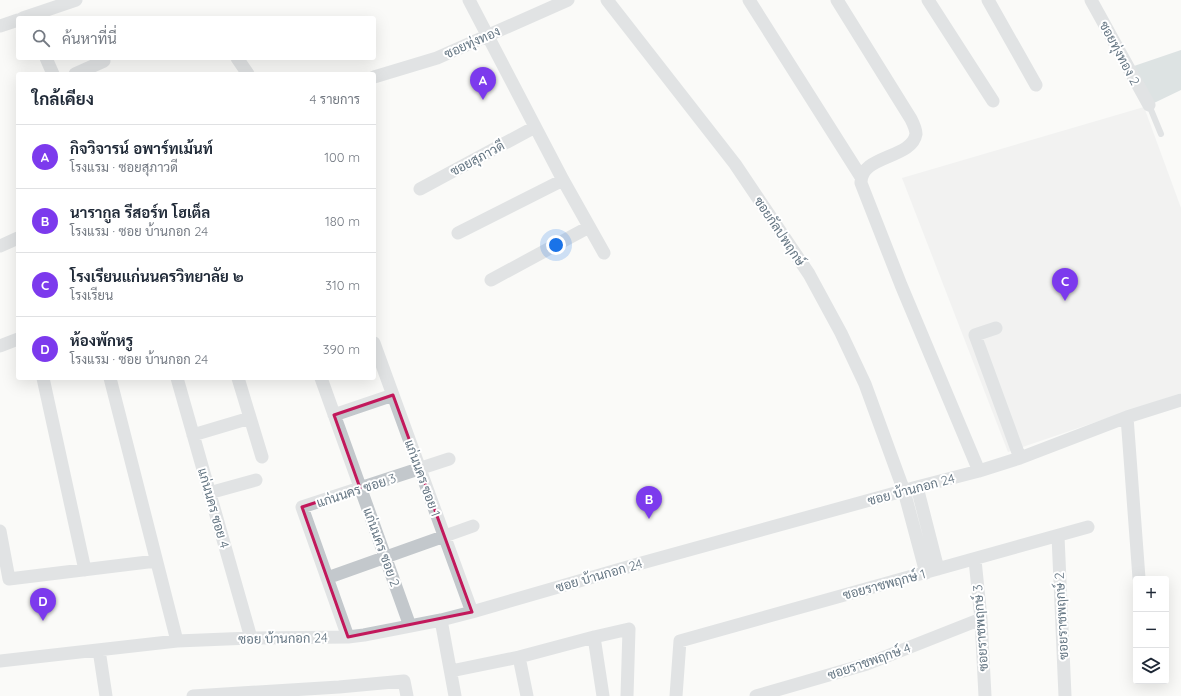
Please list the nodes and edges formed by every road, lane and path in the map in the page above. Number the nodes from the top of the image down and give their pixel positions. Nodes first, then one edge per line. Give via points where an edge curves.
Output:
1 (76, 0) edge
2 (468, 0) edge
3 (568, 0) edge
4 (607, 0) edge
5 (749, 0) edge
6 (837, 0) edge
7 (928, 0) edge
8 (988, 0) edge
9 (1091, 0) edge
10 (30, 16) edge
11 (16, 21) edge
12 (0, 26) edge
13 (486, 35) junction
14 (47, 60) edge
15 (238, 60) edge
16 (104, 61) dead end
17 (52, 72) edge
18 (79, 72) edge
19 (247, 72) edge
20 (376, 76) edge
21 (1036, 85) dead end
22 (993, 101) dead end
23 (1149, 105) joint
24 (535, 127) junction
25 (1161, 134) dead end
26 (861, 177) junction
27 (563, 180) junction
28 (420, 189) dead end
29 (589, 227) junction
30 (458, 233) dead end
31 (16, 239) edge
32 (0, 246) edge
33 (604, 253) dead end
34 (491, 280) dead end
35 (996, 328) dead end
36 (16, 340) edge
37 (0, 346) edge
38 (376, 348) edge
39 (43, 380) edge
40 (111, 380) edge
41 (178, 380) edge
42 (239, 380) edge
43 (321, 380) edge
44 (393, 395) junction
45 (1181, 400) edge
46 (334, 416) junction
47 (1127, 417) junction
48 (250, 418) junction
49 (194, 435) junction
50 (262, 457) dead end
51 (1020, 458) junction
52 (449, 459) dead end
53 (420, 468) junction
54 (979, 471) junction
55 (256, 480) dead end
56 (917, 487) junction
57 (360, 488) junction
58 (904, 491) junction
59 (209, 493) junction
60 (473, 526) dead end
61 (1088, 527) dead end
62 (0, 531) edge
63 (444, 536) junction
64 (1058, 536) junction
65 (385, 557) junction
66 (975, 560) junction
67 (156, 561) junction
68 (938, 569) junction
69 (85, 570) junction
70 (926, 573) junction
71 (1139, 576) edge
72 (327, 578) junction
73 (472, 612) junction
74 (981, 619) junction
75 (441, 620) junction
76 (410, 626) junction
77 (348, 637) junction
78 (594, 637) junction
79 (251, 638) junction
80 (177, 641) junction
81 (99, 650) junction
82 (519, 657) junction
83 (0, 661) edge
84 (451, 671) junction
85 (340, 692) edge
86 (277, 693) edge
87 (251, 694) edge
88 (106, 696) edge
89 (193, 696) edge
90 (407, 696) edge
91 (455, 696) edge
92 (527, 696) edge
93 (603, 696) edge
94 (627, 696) edge
95 (676, 696) edge
96 (756, 696) edge
97 (985, 696) edge
98 (1065, 696) edge

1 - 10 street
2 - 13 street
3 - 13 street, ซอยทุ่งทอง
4 - 58 street, ซอยกัลปพฤกษ์ via 734,164 808,274 841,333 865,384
5 - 26 street
6 - 26 street via 911,119 916,133 907,147 871,165
7 - 22 street
8 - 21 street
9 - 23 street, ซอยทุ่งทอง 2
11 - 12 street
13 - 20 street, ซอยทุ่งทอง via 437,58
13 - 24 street
14 - 17 street
15 - 19 street
16 - 18 street
23 - 25 lane
24 - 27 street
24 - 28 street, ซอยสุภาวดี
26 - 54 street via 861,183 901,285
27 - 29 street
27 - 30 street
29 - 33 street
29 - 34 street
31 - 32 street
35 - 51 street via 975,335
36 - 37 street
38 - 44 street, แก่นนคร ซอย 1
39 - 69 street
40 - 67 street
41 - 49 street, แก่นนคร ซอย 4
42 - 48 street
43 - 46 street, แก่นนคร ซอย 2
44 - 46 street
44 - 53 street, แก่นนคร ซอย 1
45 - 47 street, ซอย บ้านกอก 24
46 - 57 street, แก่นนคร ซอย 2
47 - 51 street, ซอย บ้านกอก 24
47 - 71 street
48 - 49 street
48 - 50 street
49 - 59 street, แก่นนคร ซอย 4
51 - 54 street, ซอย บ้านกอก 24
52 - 53 street, แก่นนคร ซอย 3
53 - 57 street, แก่นนคร ซอย 3
53 - 63 street, แก่นนคร ซอย 1
54 - 56 street, ซอย บ้านกอก 24
55 - 59 street
56 - 58 street, ซอย บ้านกอก 24
56 - 68 street
57 - 65 street, แก่นนคร ซอย 2
57 - 72 street, แก่นนคร ซอย 3 via 302,507
58 - 70 street, ซอยกัลปพฤกษ์
58 - 73 street, ซอย บ้านกอก 24
59 - 79 street, แก่นนคร ซอย 4
60 - 63 street
61 - 64 street, ซอยราชพฤกษ์ 1
62 - 69 street via 9,579
63 - 65 street
63 - 73 street, แก่นนคร ซอย 1
64 - 66 street, ซอยราชพฤกษ์ 1
64 - 98 street, ซอยราชพฤกษ์ 2
65 - 72 street
65 - 76 street, แก่นนคร ซอย 2
66 - 68 street, ซอยราชพฤกษ์ 1
66 - 74 street, ซอยราชพฤกษ์ 3
67 - 69 street
67 - 80 street
68 - 70 street, ซอยราชพฤกษ์ 1
70 - 95 street, ซอยราชพฤกษ์ 1 via 680,641
72 - 77 street, แก่นนคร ซอย 3
73 - 75 street, ซอย บ้านกอก 24
74 - 96 street, ซอยราชพฤกษ์ 4 via 867,664
74 - 97 street, ซอยราชพฤกษ์ 3
75 - 76 street, ซอย บ้านกอก 24
75 - 84 street
76 - 77 street, ซอย บ้านกอก 24
77 - 79 street, ซอย บ้านกอก 24
78 - 82 street
78 - 93 street
78 - 94 street via 629,629
79 - 80 street, ซอย บ้านกอก 24
80 - 81 street, ซอย บ้านกอก 24
81 - 83 street, ซอย บ้านกอก 24
81 - 88 street
82 - 84 street
82 - 92 street
84 - 91 street
85 - 86 street
85 - 90 street via 404,681
86 - 87 street
87 - 89 street

